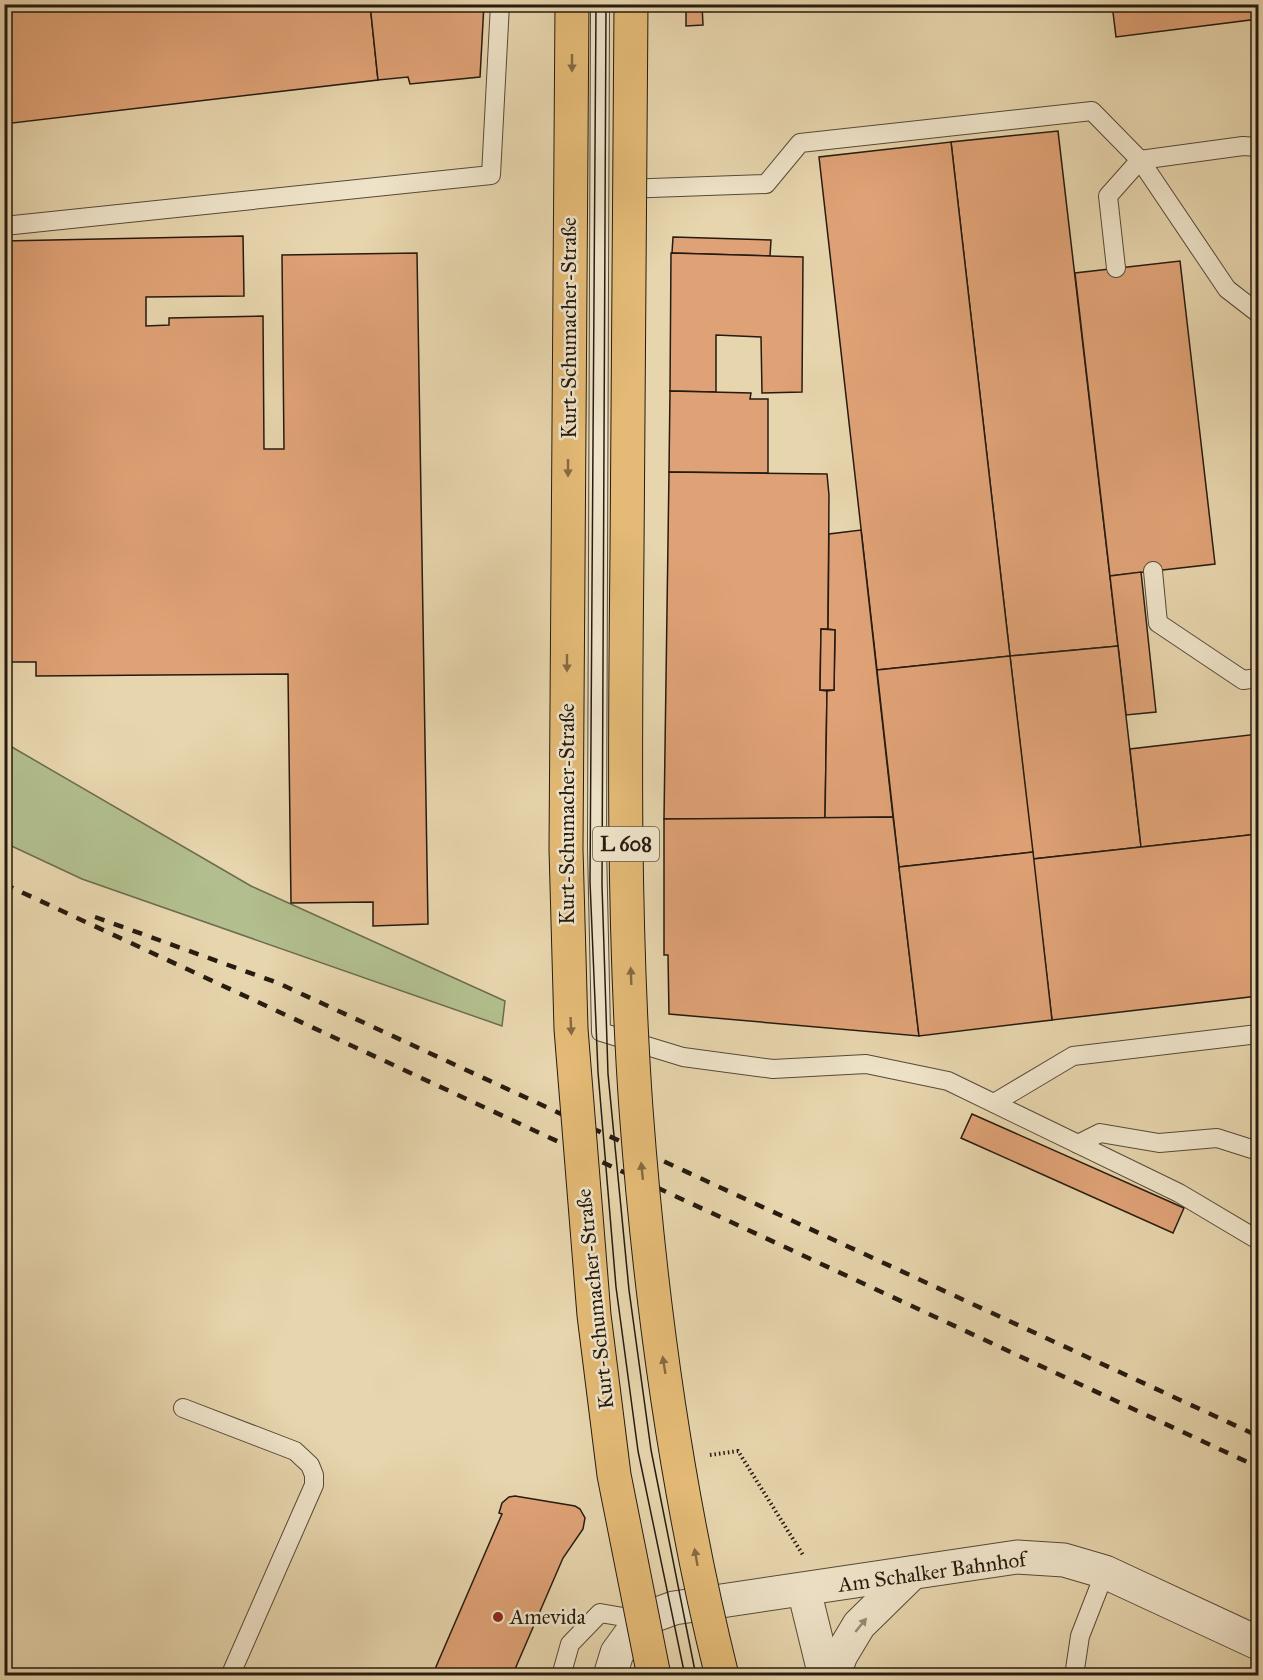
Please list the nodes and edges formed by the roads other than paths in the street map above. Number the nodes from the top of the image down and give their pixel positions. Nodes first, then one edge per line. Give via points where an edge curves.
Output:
1 (500, 4) edge
2 (572, 4) edge
3 (600, 4) edge
4 (631, 4) edge
5 (1258, 147) edge
6 (1140, 160) junction
7 (601, 190) junction
8 (4, 226) edge
9 (1116, 268) dead end
10 (1258, 313) edge
11 (1153, 571) dead end
12 (1258, 678) edge
13 (1258, 1034) edge
14 (994, 1103) junction
15 (1078, 1144) junction
16 (1258, 1151) edge
17 (1258, 1240) edge
18 (183, 1408) dead end
19 (1105, 1572) junction
20 (912, 1573) junction
21 (813, 1588) junction
22 (641, 1620) junction
23 (1258, 1643) edge
24 (230, 1676) edge
25 (561, 1676) edge
26 (610, 1676) edge
27 (654, 1676) edge
28 (722, 1676) edge
29 (825, 1676) edge
30 (833, 1676) edge
31 (1074, 1676) edge

1 - 8 lane via 491,175
2 -> 27 main road, Kurt-Schumacher-Straße / L 608, bridge via 566,837 571,1029 594,1315 613,1463
3 - 7 lane
28 -> 4 main road, L 608, bridge via 678,1461 657,1319 636,1110 626,847
5 - 6 lane
6 - 7 lane via 1092,111 800,143 766,184
6 - 9 lane via 1108,196
6 - 10 lane via 1227,289
7 - 14 lane via 597,846 601,1032 683,1057 773,1069 866,1064 948,1081
11 - 12 lane via 1158,622 1243,680
13 - 14 lane via 1073,1056
14 - 15 lane
15 - 16 lane via 1100,1133 1159,1143 1217,1138
15 - 17 lane via 1179,1193
18 - 24 lane via 295,1451 310,1465 314,1475 314,1485
19 - 20 street, Am Schalker Bahnhof via 1064,1560 1017,1557
19 - 23 street, Am Schalker Bahnhof
19 - 31 lane via 1080,1636
20 - 21 street, Am Schalker Bahnhof
30 -> 20 street via 859,1624
21 - 22 street via 674,1608
21 - 29 street
22 - 25 lane via 600,1613 570,1644
22 - 26 street via 617,1653

